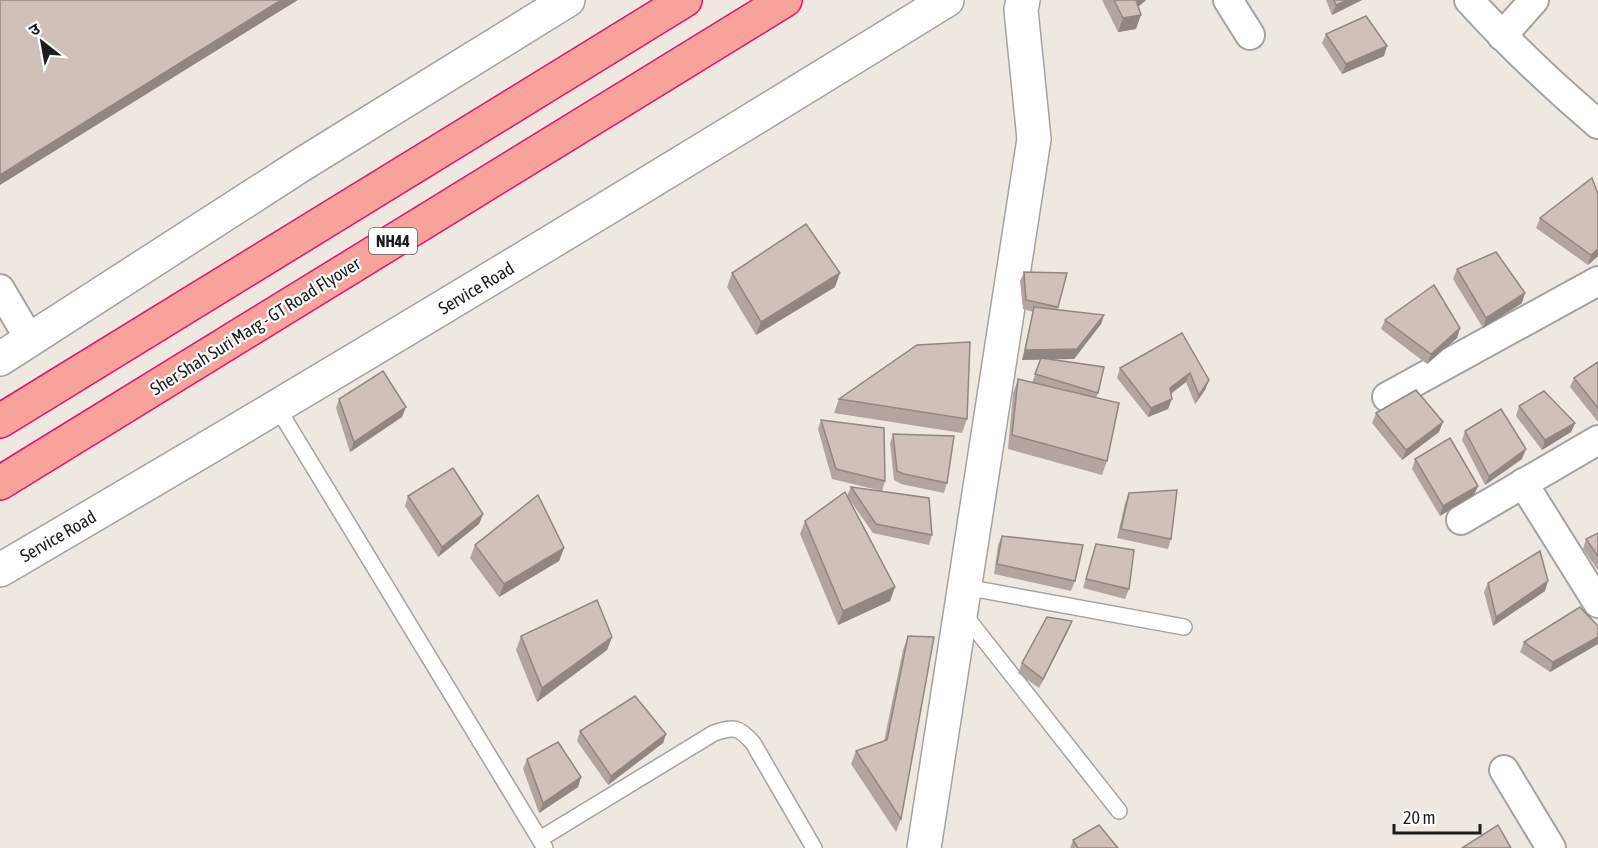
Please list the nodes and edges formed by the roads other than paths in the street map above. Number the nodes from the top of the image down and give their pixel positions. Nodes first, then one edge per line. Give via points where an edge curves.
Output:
1 (568, 0) edge
2 (686, 0) edge
3 (785, 0) edge
4 (948, 0) edge
5 (1228, 0) edge
6 (1468, 0) edge
7 (1534, 0) edge
8 (1024, 3) edge
9 (1250, 36) dead end
10 (1502, 36) junction
11 (1598, 124) edge
12 (1598, 281) edge
13 (0, 289) edge
14 (30, 340) junction
15 (0, 359) edge
16 (1387, 397) dead end
17 (277, 407) junction
18 (0, 421) edge
19 (1598, 440) edge
20 (0, 483) edge
21 (1523, 483) junction
22 (1461, 520) dead end
23 (0, 570) edge
24 (963, 599) junction
25 (1598, 603) edge
26 (1185, 627) dead end
27 (1504, 770) dead end
28 (1119, 811) dead end
29 (543, 843) edge
30 (814, 848) edge
31 (924, 848) edge
32 (1551, 848) edge

1 - 14 street via 301,165
2 - 18 highway
3 - 20 highway, Sher Shah Suri Marg - GT Road Flyover / NH44
4 - 17 street, Service Road
5 - 9 street
6 - 10 street
7 - 10 street
8 - 24 street via 1034,139
10 - 11 street
12 - 16 street
13 - 14 street
14 - 15 street
17 - 23 street, Service Road
17 - 29 lane
19 - 21 street
21 - 22 street
21 - 25 street
24 - 26 lane
24 - 28 lane
24 - 31 street
27 - 32 street
29 - 30 lane via 714,733 729,728 742,731 753,743

